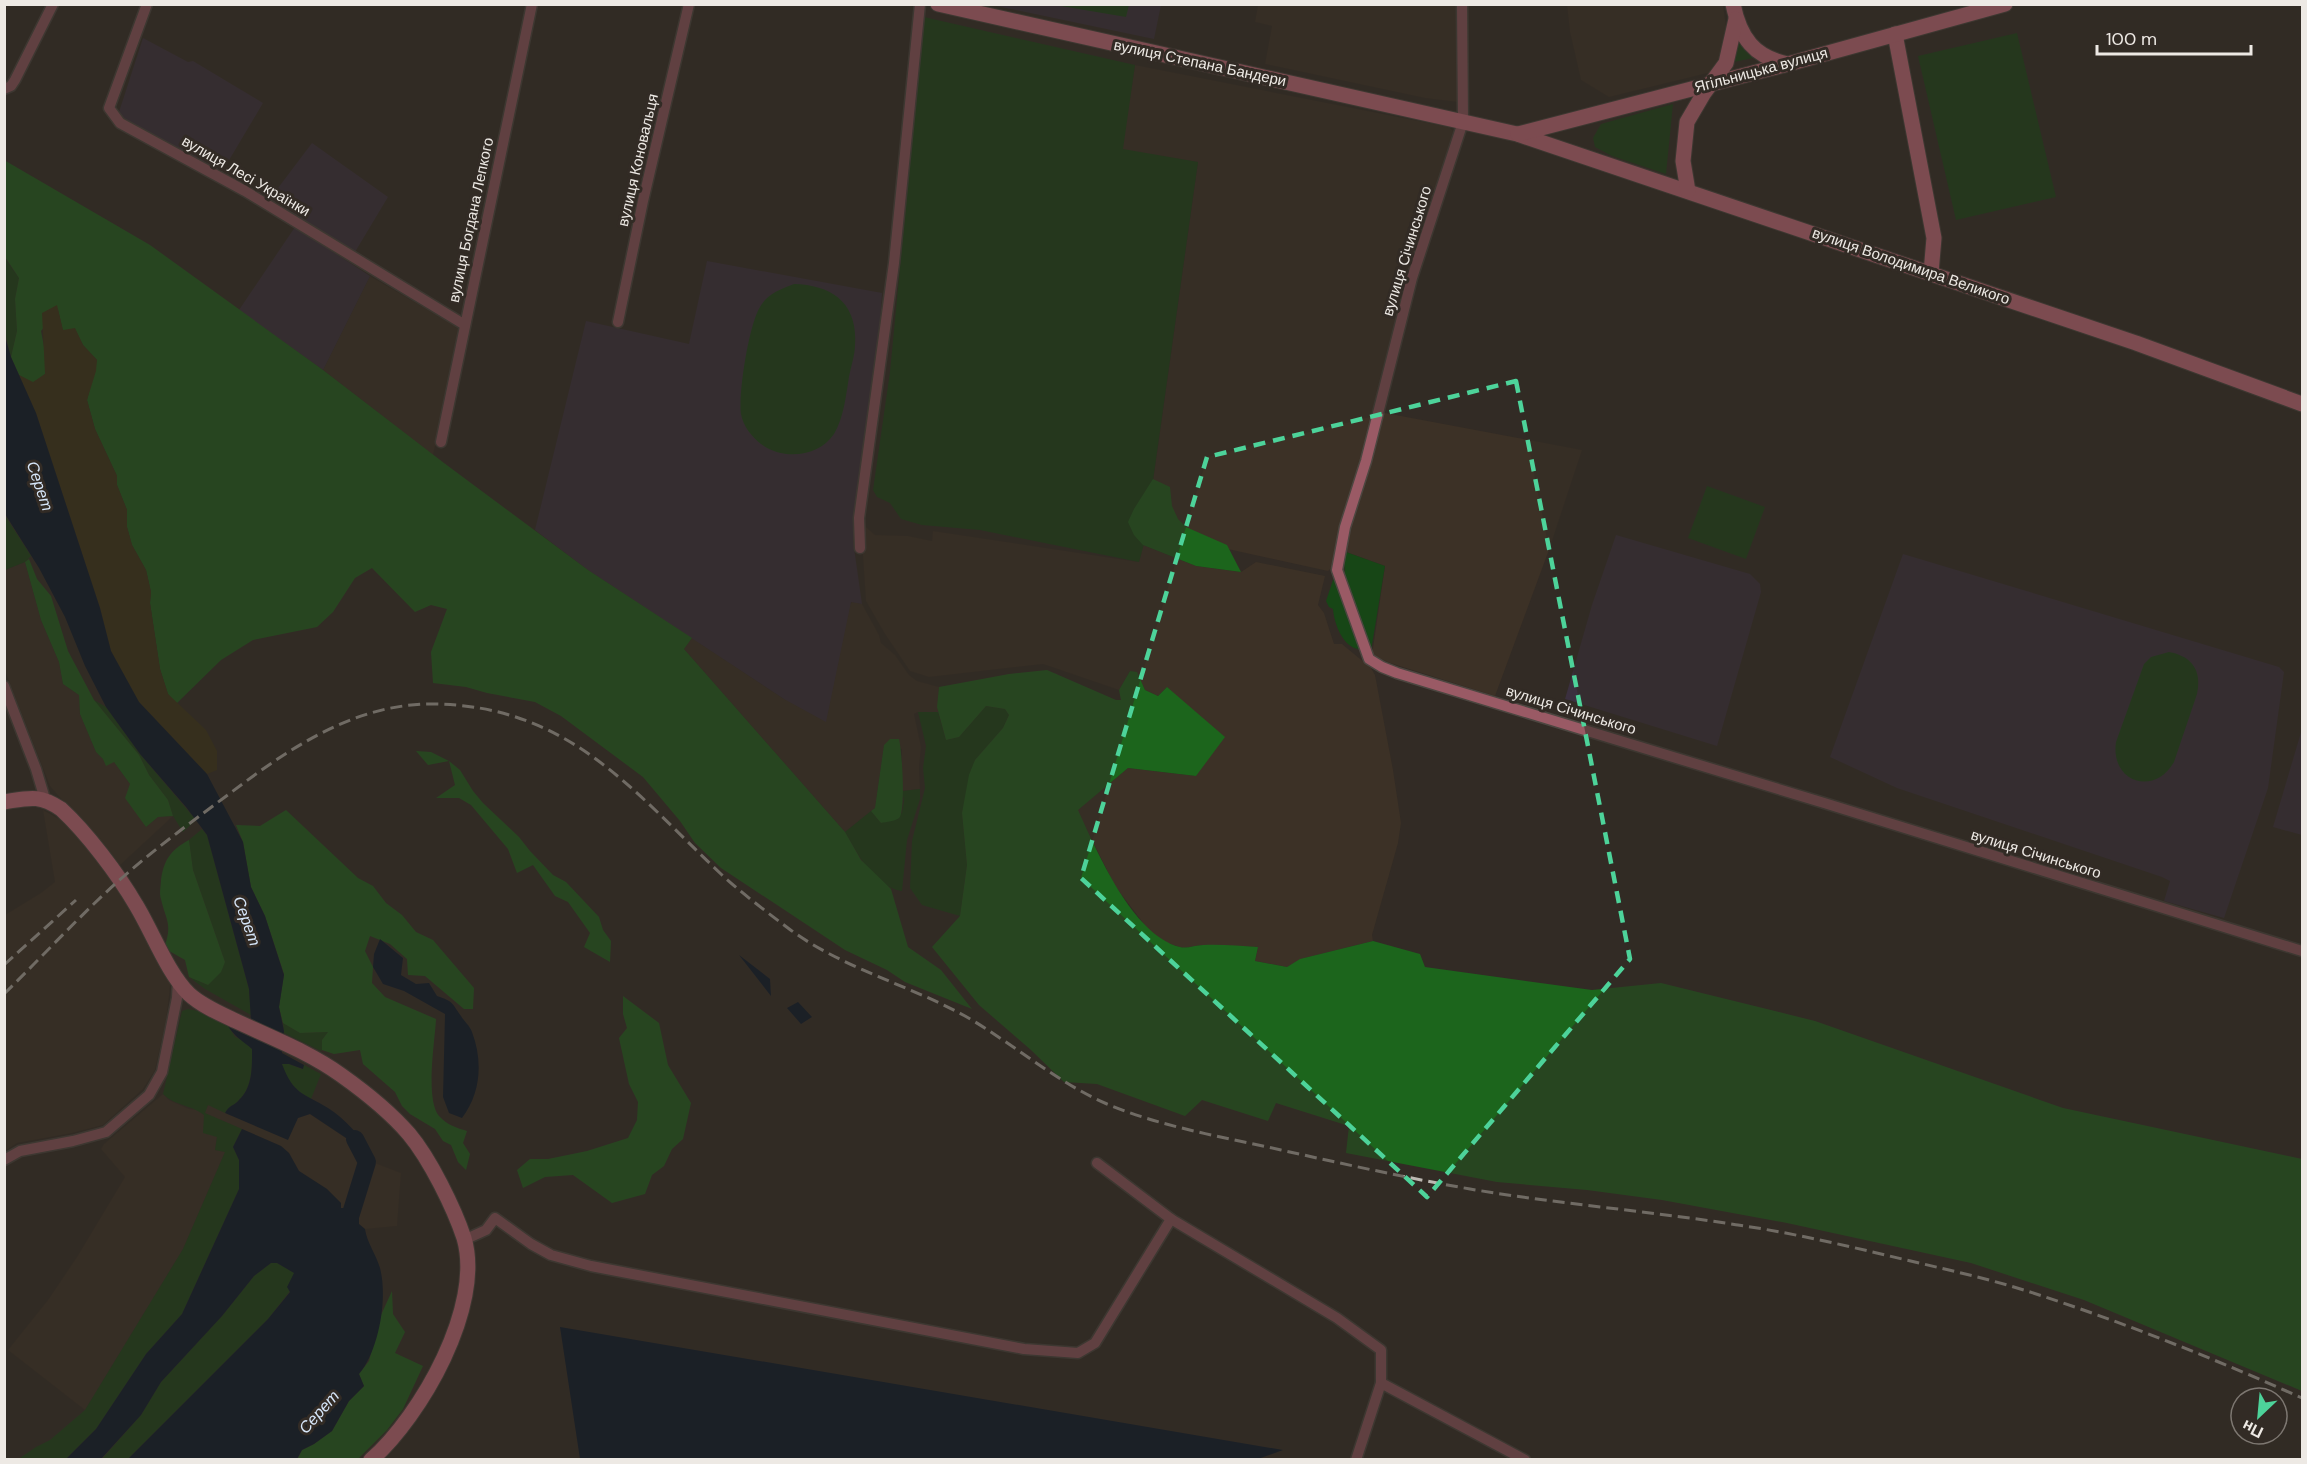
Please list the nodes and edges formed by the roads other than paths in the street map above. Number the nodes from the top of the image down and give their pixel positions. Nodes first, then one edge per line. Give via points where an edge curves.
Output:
1 (54, 4) edge
2 (147, 4) edge
3 (532, 4) edge
4 (689, 4) edge
5 (920, 4) edge
6 (938, 4) edge
7 (1462, 4) edge
8 (2005, 4) edge
9 (1735, 12) edge
10 (1895, 34) junction
11 (1788, 64) junction
12 (1711, 84) junction
13 (4, 89) edge
14 (1462, 122) junction
15 (1517, 134) junction
16 (1688, 191) junction
17 (1931, 273) junction
18 (618, 322) dead end
19 (465, 325) junction
20 (2302, 404) edge
21 (441, 442) dead end
22 (860, 548) dead end
23 (4, 686) edge
24 (45, 799) junction
25 (4, 802) edge
26 (2302, 951) edge
27 (178, 980) junction
28 (4, 1160) edge
29 (1097, 1163) dead end
30 (1171, 1219) junction
31 (464, 1240) junction
32 (1380, 1383) junction
33 (371, 1460) edge
34 (1356, 1460) edge
35 (1525, 1460) edge

1 - 13 street via 15,80
2 - 19 street, вулиця Лесі Українки via 110,108 120,123 245,191
3 - 19 street, вулиця Богдана Лепкого
4 - 18 street, вулиця Коновальця
5 - 22 street via 894,263 859,518
6 - 14 street, вулиця Степана Бандери
7 - 14 street
8 - 10 street, Ягільницька вулиця
9 - 11 street via 1750,45 1774,61
9 - 12 street via 1726,63
10 - 11 street, Ягільницька вулиця
10 - 17 street via 1934,238
11 - 12 street, Ягільницька вулиця
12 - 15 street, Ягільницька вулиця
12 - 16 street via 1685,129 1683,161
14 - 15 street, вулиця Степана Бандери
14 - 26 street, вулиця Січинського via 1412,278 1337,570 1369,659 1397,673
15 - 16 street, вулиця Володимира Великого
16 - 17 street, вулиця Володимира Великого
17 - 20 street, вулиця Володимира Великого
19 - 21 street, вулиця Богдана Лепкого
23 - 24 street
24 - 25 street
24 - 27 street via 75,824 130,896
27 - 28 street via 162,1072 149,1095 106,1132 20,1151
27 - 31 street via 202,1003 312,1057 372,1098 410,1135 441,1185
29 - 30 street
30 - 31 street via 1095,1343 1078,1353 1062,1354 591,1266 551,1255 495,1218 486,1230
30 - 32 street via 1337,1318 1382,1350
31 - 33 street via 467,1279 456,1327 441,1365 418,1405
32 - 34 street
32 - 35 street

